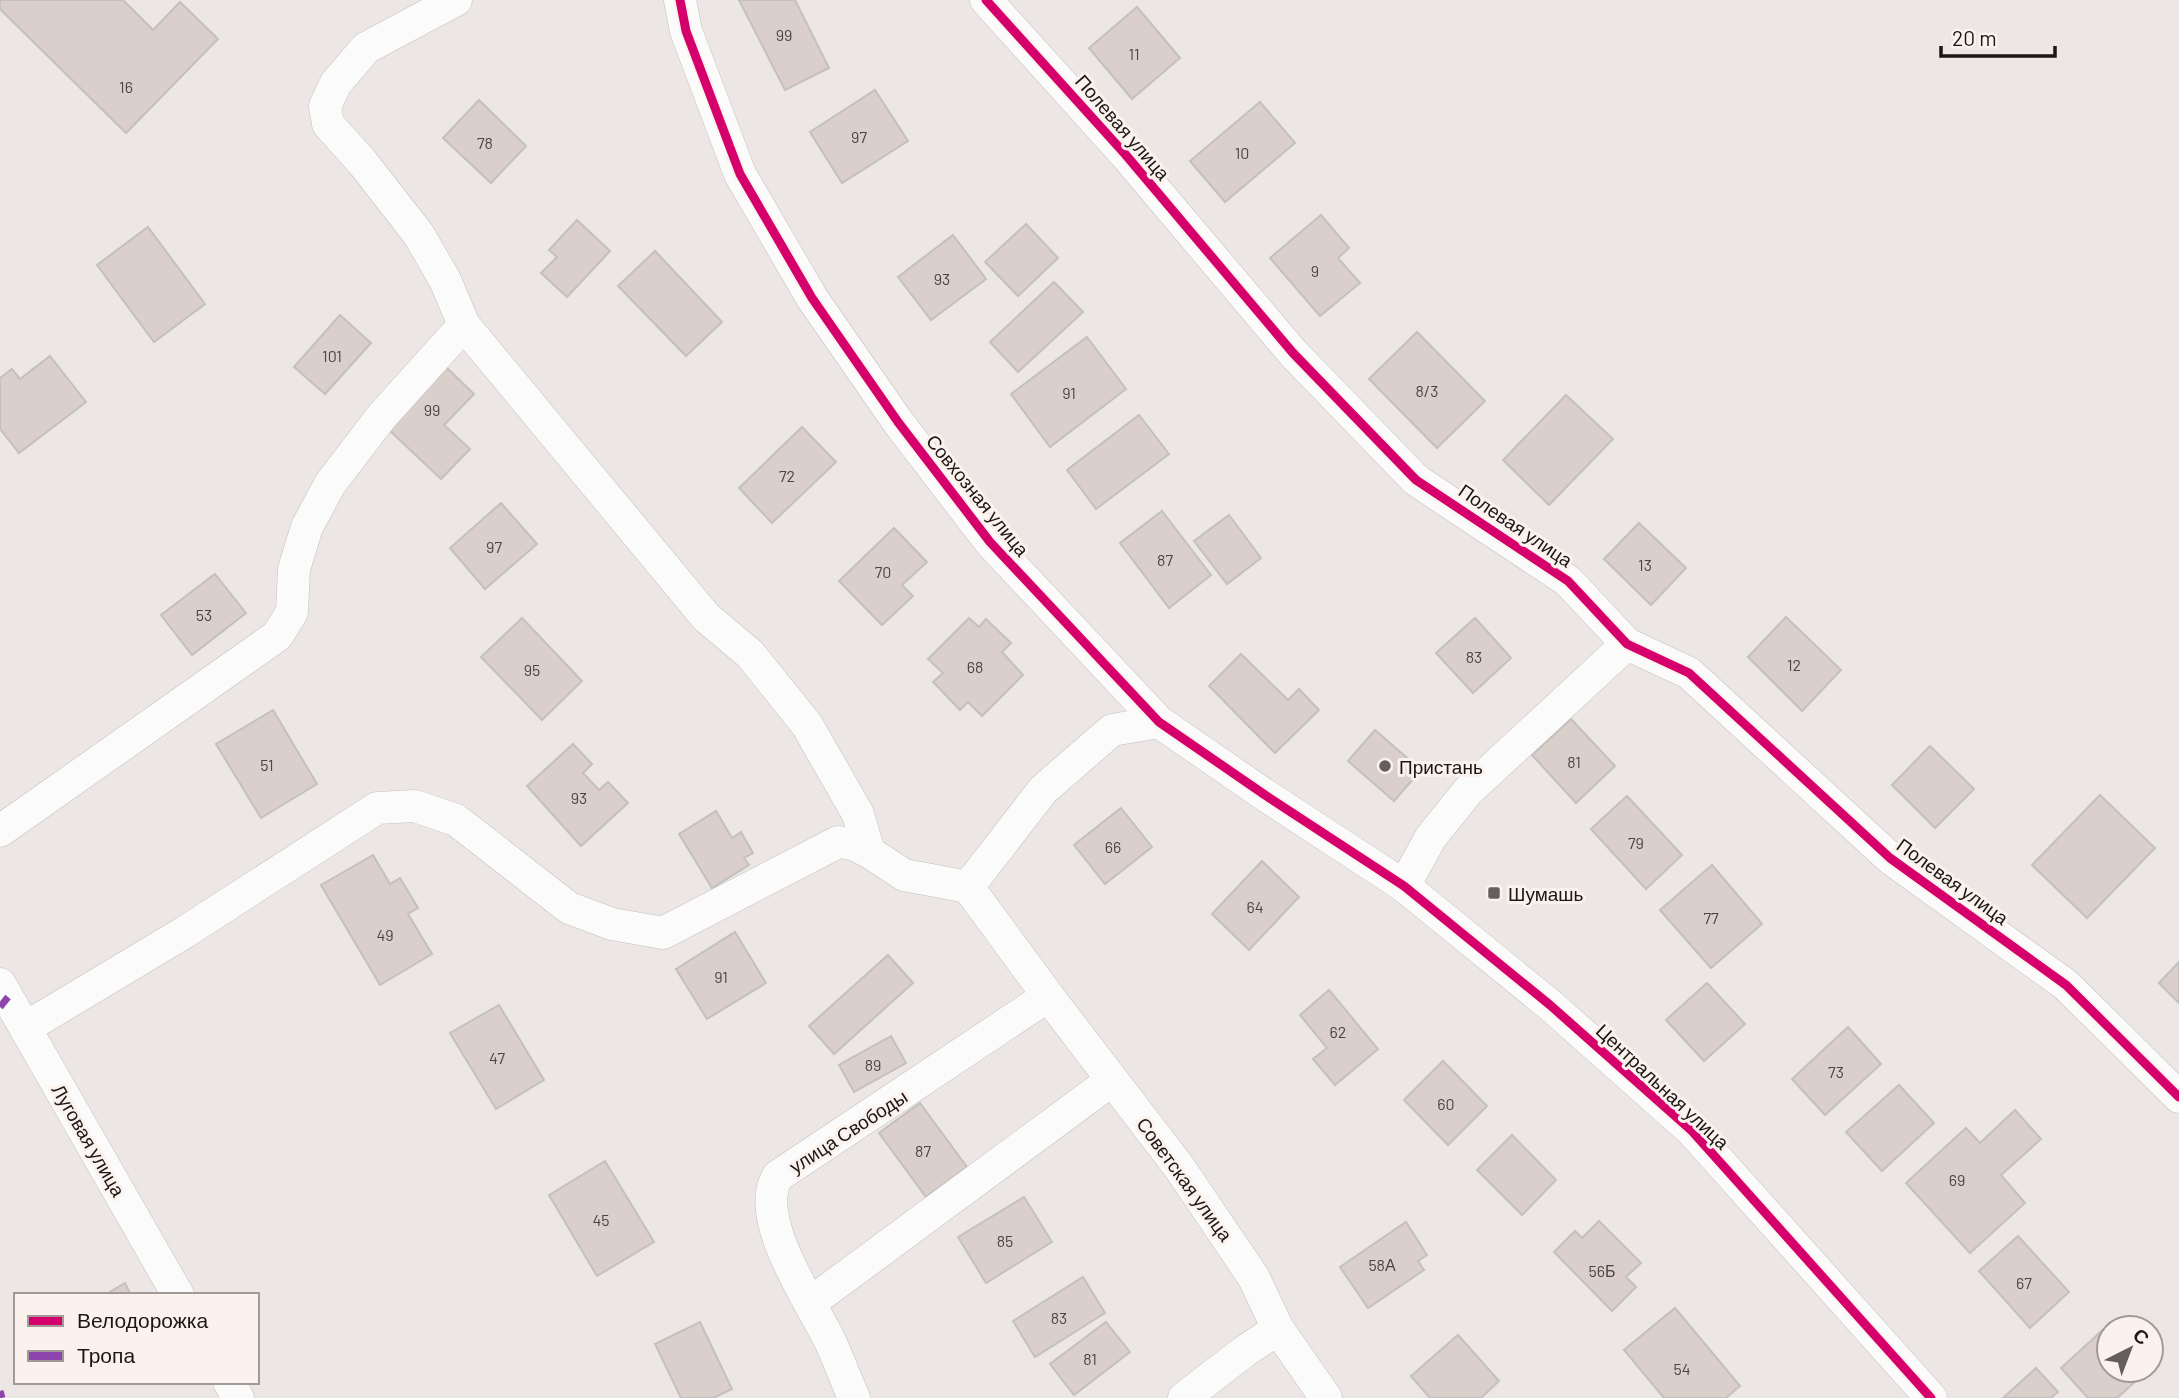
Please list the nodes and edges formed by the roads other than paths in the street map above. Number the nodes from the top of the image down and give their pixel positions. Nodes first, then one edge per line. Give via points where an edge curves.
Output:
1 (456, 0) edge
2 (680, 0) edge
3 (986, 0) edge
4 (464, 325) junction
5 (1627, 644) junction
6 (1159, 722) junction
7 (0, 831) edge
8 (869, 852) junction
9 (968, 887) junction
10 (1404, 887) junction
11 (0, 984) edge
12 (1048, 996) junction
13 (25, 1028) junction
14 (1112, 1080) junction
15 (2179, 1097) edge
16 (177, 1293) edge
17 (810, 1303) junction
18 (1279, 1329) junction
19 (854, 1398) edge
20 (1184, 1398) edge
21 (1326, 1398) edge
22 (1931, 1398) edge

1 - 4 street via 366,48 336,83 324,106 328,124 419,235
2 - 6 street, Совхозная улица via 686,31 740,174 812,298 898,422 990,542
3 - 5 street, Полевая улица via 1125,154 1293,353 1416,480 1568,581
4 - 7 street via 382,416 330,484 307,527 294,569 292,612 277,636
4 - 8 street via 706,617 750,654 807,725 858,814
5 - 10 street via 1468,791 1431,837
5 - 15 street, Полевая улица via 1689,673 1890,858 2066,985
6 - 9 street via 1112,730 1043,790
6 - 10 street, Совхозная улица
8 - 9 street via 904,875
8 - 13 street via 838,842 663,933 612,924 569,908 456,820 415,806 377,808
9 - 12 street, Советская улица
10 - 22 street, Центральная улица via 1550,1005 1692,1130
11 - 13 street, Луговая улица
12 - 14 street, Советская улица
12 - 17 street, улица Свободы via 778,1176 770,1200 785,1259
13 - 16 street, Луговая улица
14 - 17 street
14 - 18 street, Советская улица via 1179,1167 1254,1278
17 - 19 street, улица Свободы
18 - 20 street
18 - 21 street, Советская улица

